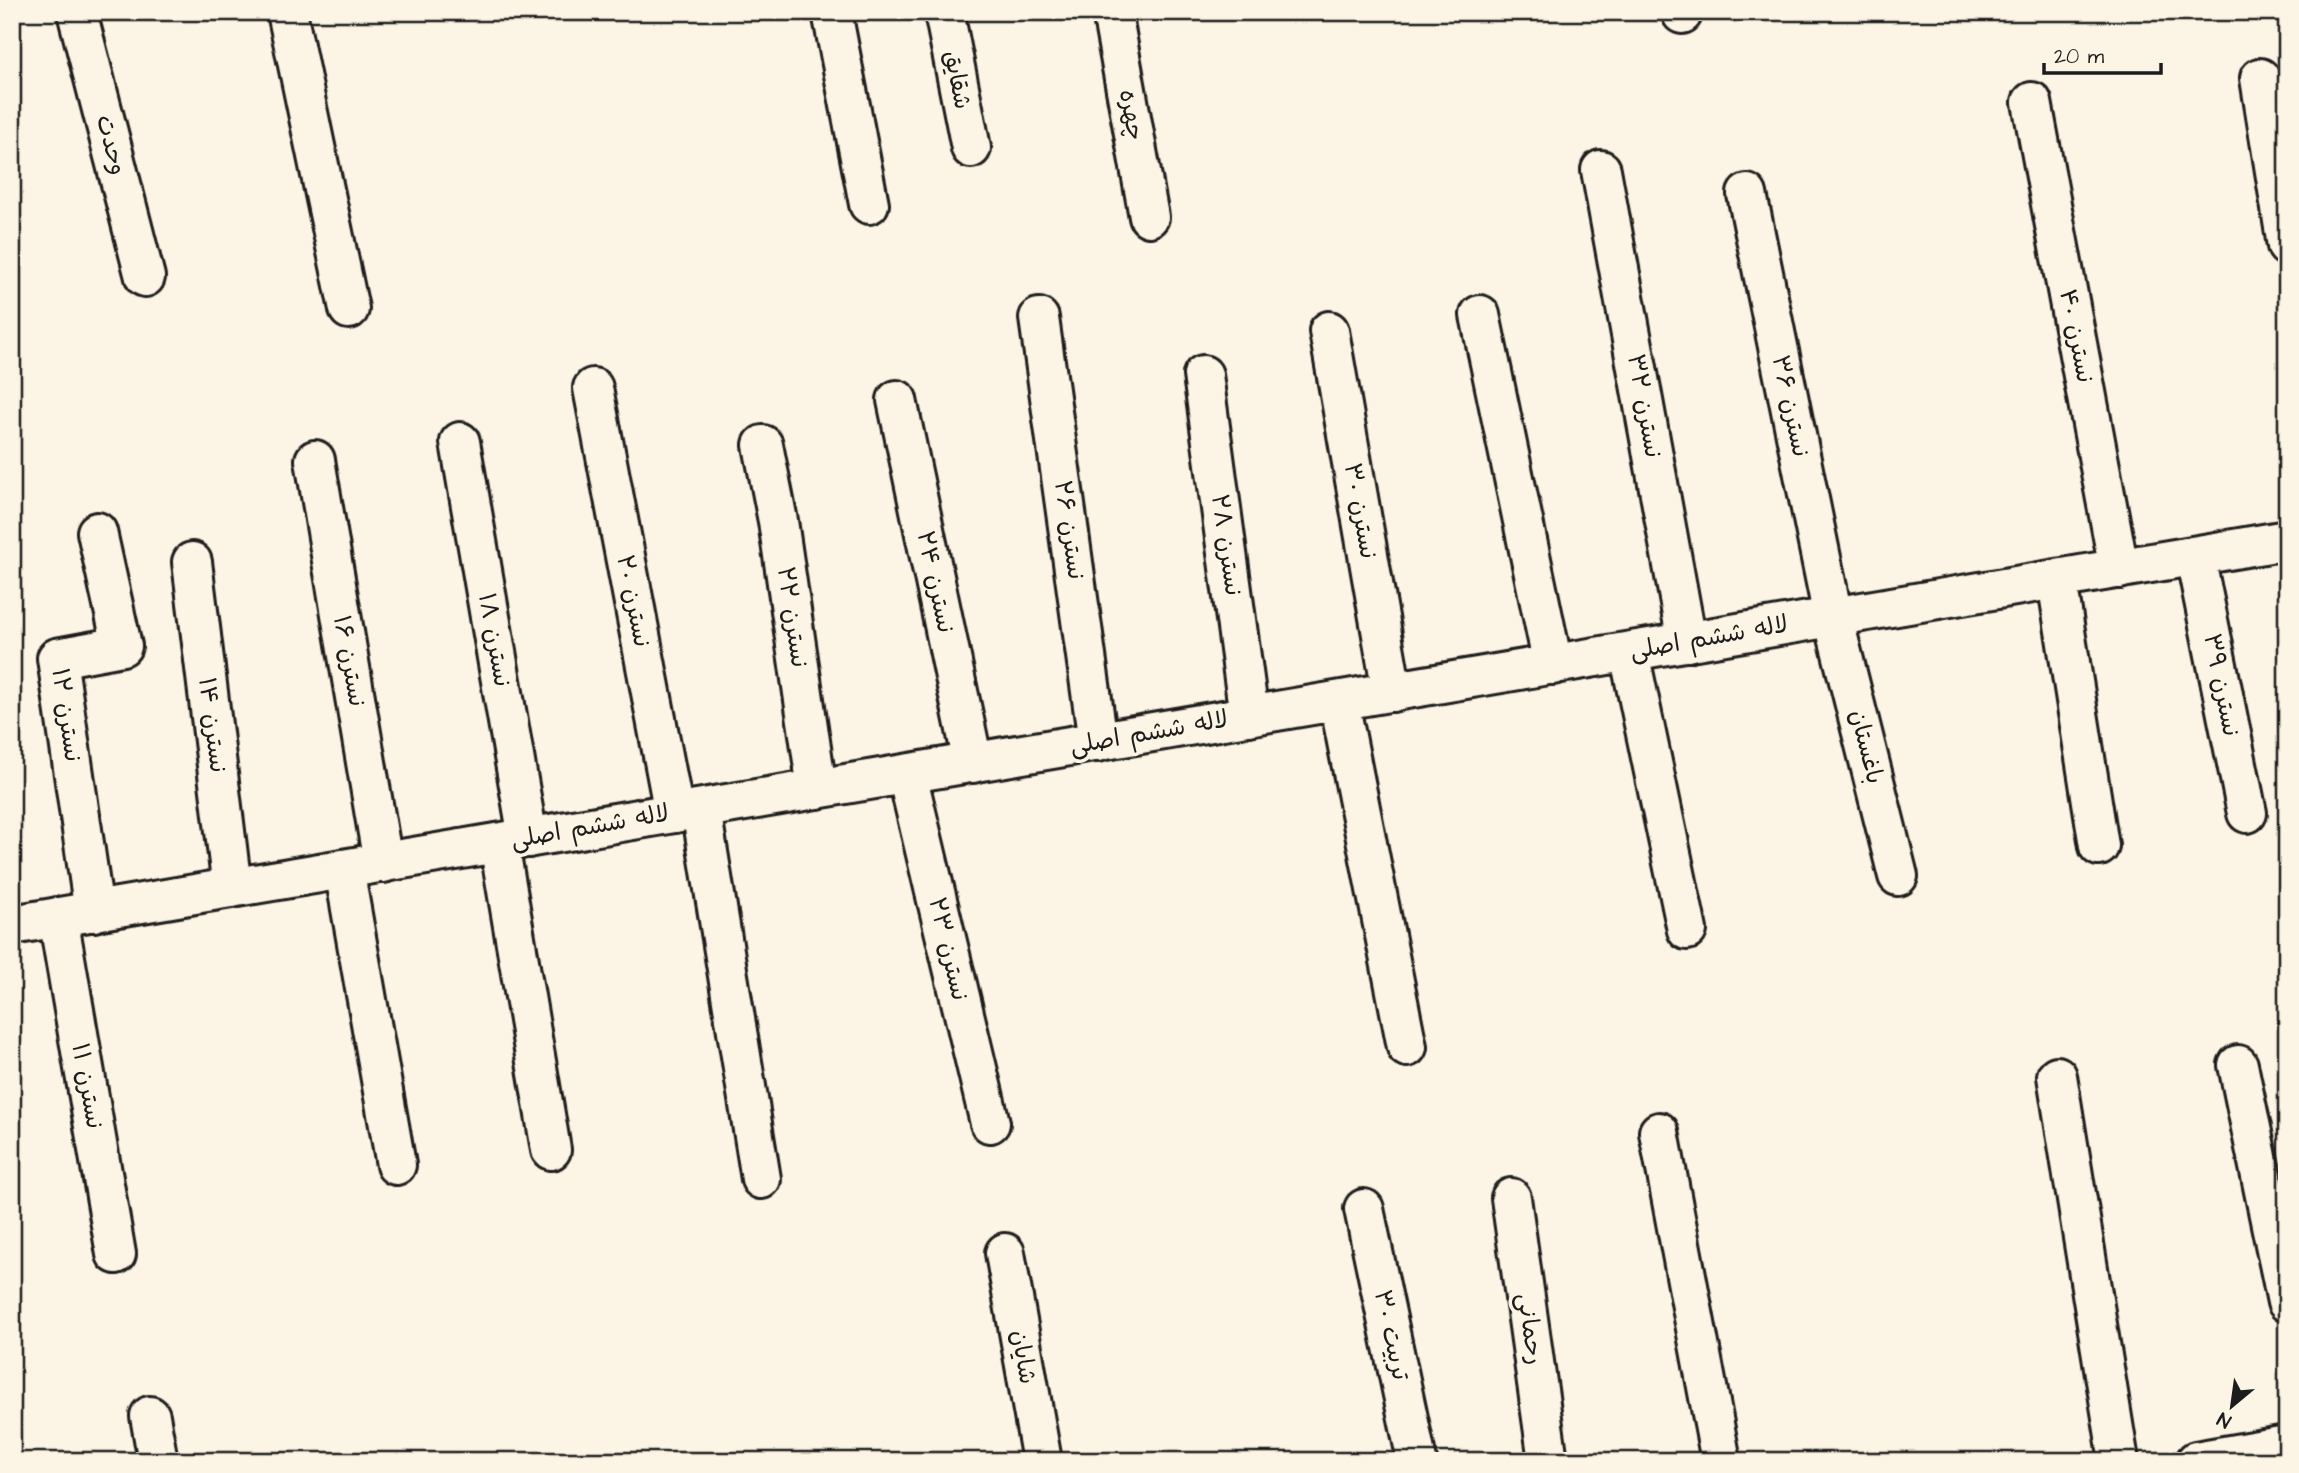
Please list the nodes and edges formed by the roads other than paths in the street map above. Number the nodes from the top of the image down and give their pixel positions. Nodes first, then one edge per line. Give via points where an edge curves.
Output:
1 (77, 12) edge
2 (287, 12) edge
3 (832, 12) edge
4 (944, 12) edge
5 (1112, 12) edge
6 (2260, 78) dead end
7 (2032, 102) dead end
8 (971, 148) dead end
9 (1601, 170) dead end
10 (1747, 194) dead end
11 (869, 205) dead end
12 (1149, 217) dead end
13 (2287, 246) edge
14 (145, 277) dead end
15 (349, 309) dead end
16 (1480, 315) dead end
17 (1039, 318) dead end
18 (1329, 331) dead end
19 (1203, 375) dead end
20 (593, 388) dead end
21 (897, 400) dead end
22 (460, 442) dead end
23 (763, 445) dead end
24 (315, 460) dead end
25 (97, 532) dead end
26 (2287, 540) edge
27 (2195, 556) junction
28 (192, 562) dead end
29 (2119, 569) junction
30 (2057, 580) junction
31 (1833, 617) junction
32 (1687, 642) junction
33 (1629, 652) junction
34 (1553, 665) junction
35 (1392, 692) junction
36 (1339, 701) junction
37 (1249, 716) junction
38 (1098, 742) junction
39 (973, 763) junction
40 (907, 774) junction
41 (817, 789) junction
42 (687, 811) junction
43 (2247, 813) dead end
44 (513, 840) junction
45 (2099, 846) dead end
46 (383, 863) junction
47 (344, 869) junction
48 (1898, 876) dead end
49 (232, 888) junction
50 (76, 915) junction
51 (12, 925) edge
52 (1687, 930) dead end
53 (1408, 1046) dead end
54 (2238, 1065) dead end
55 (2056, 1076) dead end
56 (990, 1123) dead end
57 (1659, 1132) dead end
58 (551, 1150) dead end
59 (396, 1165) dead end
60 (761, 1179) dead end
61 (1511, 1198) dead end
62 (1364, 1209) dead end
63 (1005, 1253) dead end
64 (117, 1254) dead end
65 (2287, 1302) edge
66 (150, 1416) dead end
67 (2287, 1445) edge
68 (158, 1461) edge
69 (1042, 1461) edge
70 (1417, 1461) edge
71 (1548, 1461) edge
72 (1721, 1461) edge
73 (2119, 1461) edge
74 (2196, 1461) edge

1 - 14 street, وحدت
2 - 15 street
3 - 11 street
4 - 8 street, شقایق
5 - 12 street, چهره
6 - 13 street
7 - 29 street, نسترن ۴۰
9 - 32 street, نسترن ۳۲
10 - 31 street, نسترن ۳۶
16 - 34 street
17 - 38 street, نسترن ۲۶
18 - 35 street, نسترن ۳۰
19 - 37 street, نسترن ۲۸
20 - 42 street, نسترن ۲۰
21 - 39 street, نسترن ۲۴
22 - 44 street, نسترن ۱۸
23 - 41 street, نسترن ۲۲
24 - 46 street, نسترن ۱۶
25 - 50 street, نسترن ۱۲ via 122,646 57,658
26 - 27 street, لاله ششم اصلی
27 - 29 street, لاله ششم اصلی
27 - 43 street, نسترن ۳۹
28 - 49 street, نسترن ۱۴
29 - 30 street, لاله ششم اصلی
30 - 31 street, لاله ششم اصلی
30 - 45 street
31 - 32 street, لاله ششم اصلی
31 - 48 street, باغستان
32 - 33 street, لاله ششم اصلی
33 - 34 street, لاله ششم اصلی
33 - 52 street
34 - 35 street, لاله ششم اصلی
35 - 36 street, لاله ششم اصلی
36 - 37 street, لاله ششم اصلی
36 - 53 street
37 - 38 street, لاله ششم اصلی
38 - 39 street, لاله ششم اصلی
39 - 40 street, لاله ششم اصلی
40 - 41 street, لاله ششم اصلی
40 - 56 street, نسترن ۲۳
41 - 42 street, لاله ششم اصلی
42 - 44 street, لاله ششم اصلی
42 - 60 street, نسترن ۲۰
44 - 46 street, لاله ششم اصلی
44 - 58 street, نسترن ۱۸
46 - 47 street, لاله ششم اصلی
47 - 49 street, لاله ششم اصلی
47 - 59 street
49 - 50 street, لاله ششم اصلی
50 - 51 street, لاله ششم اصلی
50 - 64 street, نسترن ۱۱
54 - 65 street
55 - 73 street
57 - 72 street
61 - 71 street, رحمانی
62 - 70 street, تربیت ۳۰
63 - 69 street, شایان
66 - 68 street
67 - 74 street

